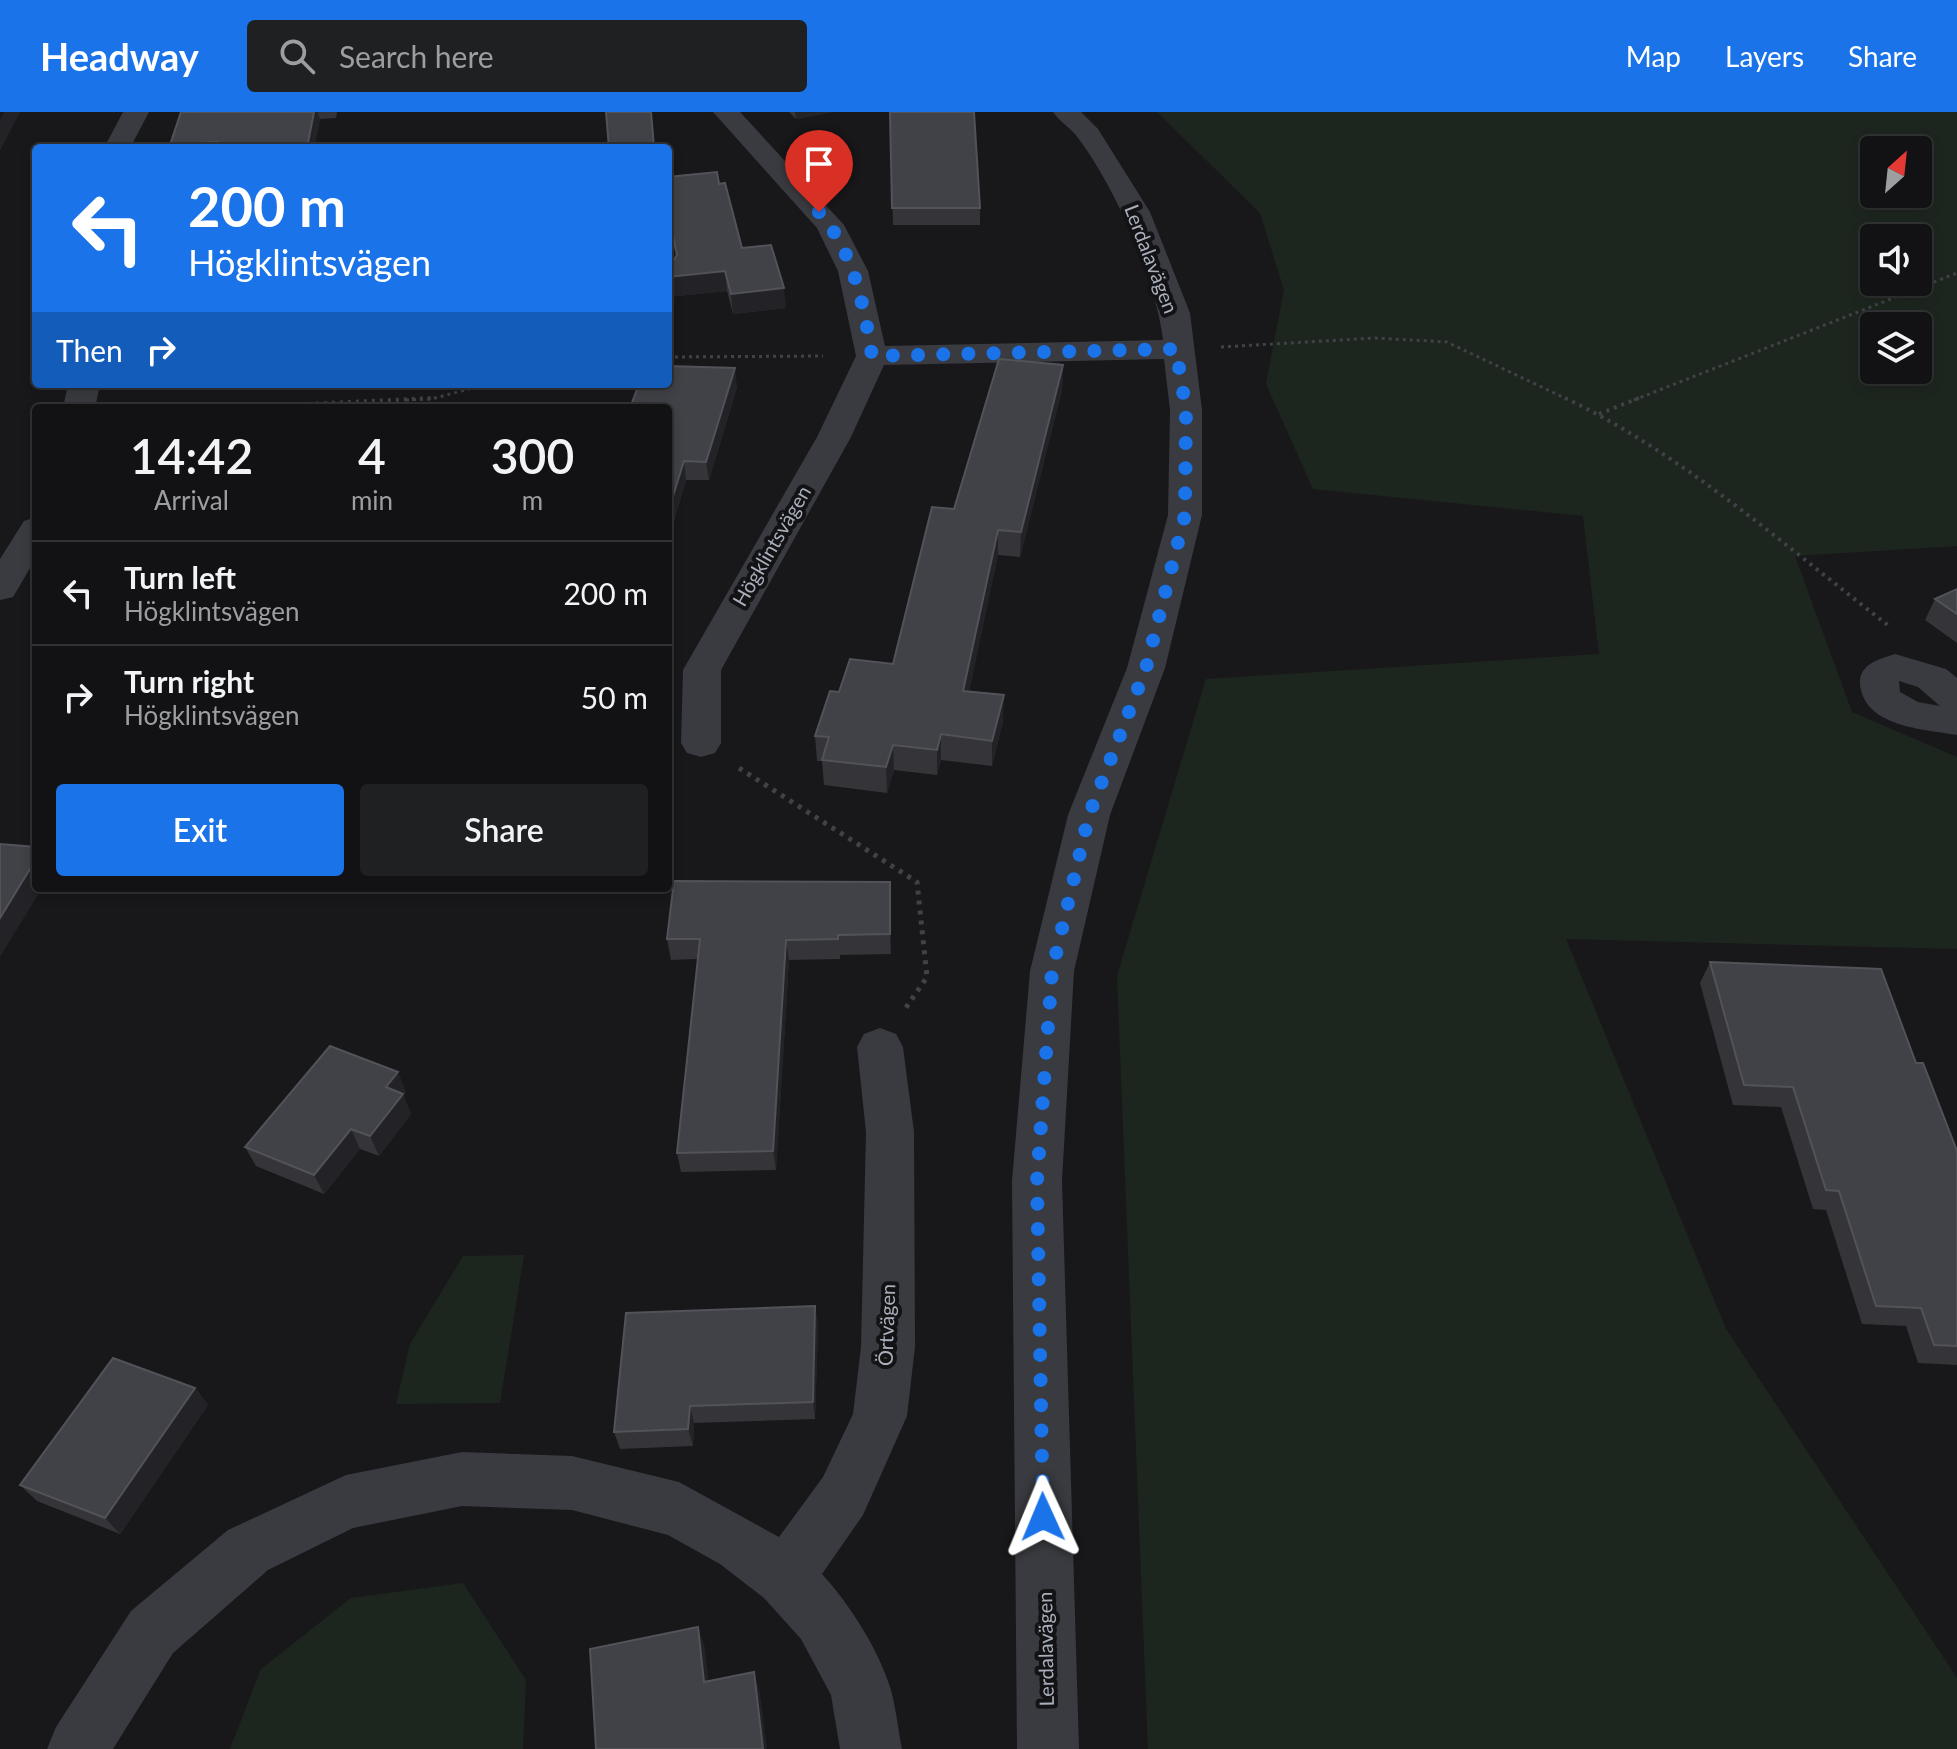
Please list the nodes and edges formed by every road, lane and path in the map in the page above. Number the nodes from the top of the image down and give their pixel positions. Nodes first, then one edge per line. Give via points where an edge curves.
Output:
1 (136, 112) edge
2 (726, 112) edge
3 (1066, 112) edge
4 (119, 144) edge
5 (1957, 273) edge
6 (1176, 349) junction
7 (815, 356) dead end
8 (872, 356) junction
9 (672, 357) edge
10 (473, 388) edge
11 (314, 404) edge
12 (1598, 414) junction
13 (32, 535) edge
14 (0, 589) edge
15 (1899, 633) dead end
16 (1957, 699) edge
17 (1957, 722) edge
18 (701, 743) joint
19 (880, 1047) joint
20 (785, 1577) junction
21 (78, 1749) edge
22 (871, 1749) edge
23 (1048, 1749) edge

1 - 4 street
2 - 8 street via 830,225 853,271
3 - 6 street, Lerdalavägen via 1085,129 1136,212 1175,313
5 - 12 path
6 - 8 street
6 - 12 path via 1375,338 1447,342
6 - 23 street, Lerdalavägen via 1186,410 1185,515 1146,668 1089,815 1052,971 1037,1181
7 - 9 path
8 - 18 street, Högklintsvägen via 834,437 702,670
10 - 11 path via 431,399
12 - 15 path via 1712,490
13 - 14 street
16 - 17 street via 1932,678 1895,667 1879,676 1881,698 1894,706
18 - 19 path via 917,882 927,977
19 - 20 street, Örtvägen via 890,1132 888,1347 880,1416 843,1496
20 - 21 street via 679,1510 572,1483 462,1479 346,1502 248,1550 152,1632
20 - 22 street via 822,1618 860,1688

